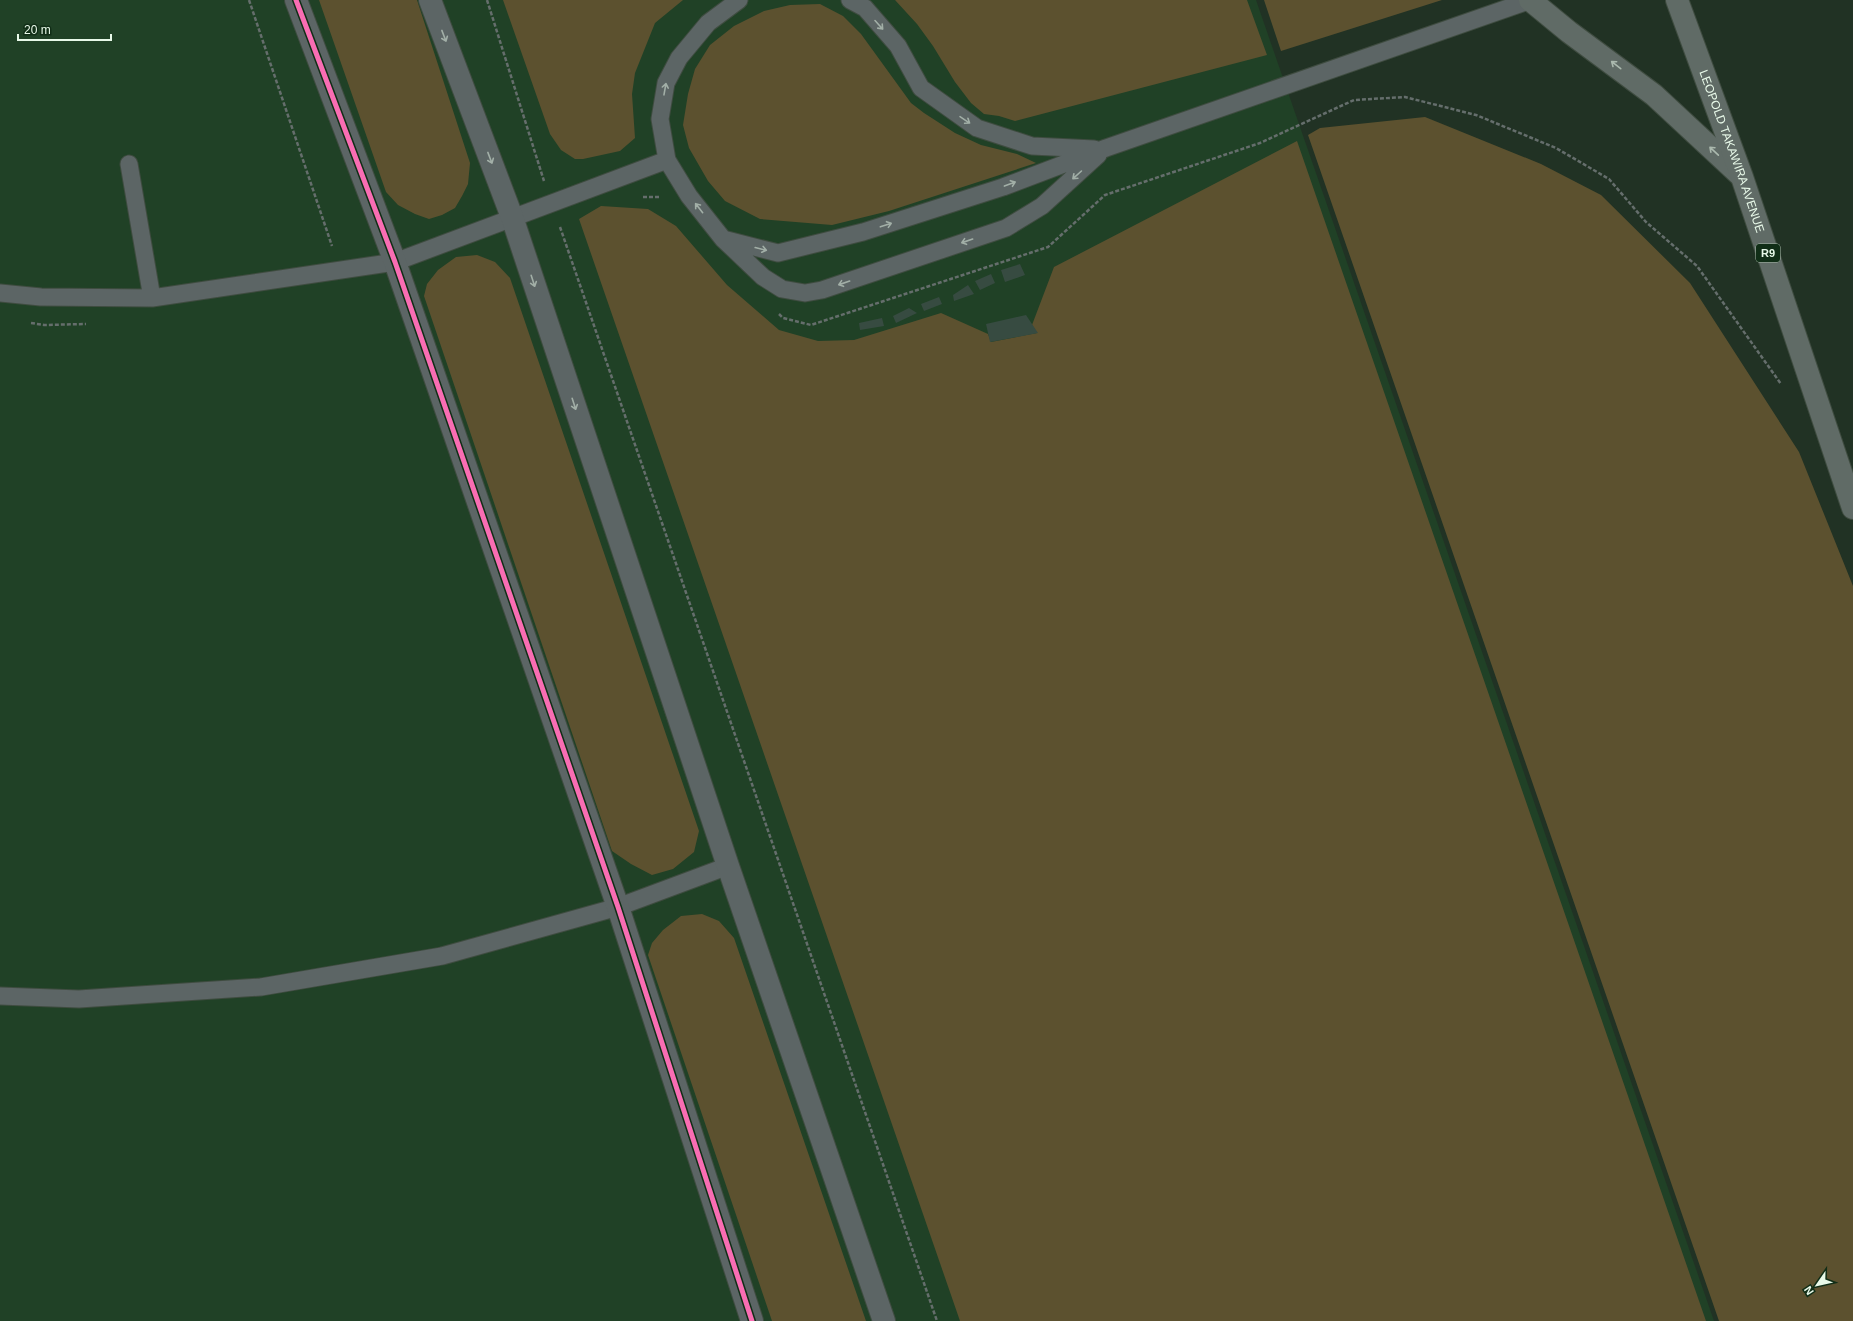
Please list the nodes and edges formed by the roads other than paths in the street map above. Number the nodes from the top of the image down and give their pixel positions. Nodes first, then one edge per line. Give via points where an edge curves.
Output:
1 (296, 0) edge
2 (430, 0) edge
3 (739, 0) edge
4 (850, 0) edge
5 (1530, 0) edge
6 (1677, 0) edge
7 (1106, 148) junction
8 (667, 160) junction
9 (130, 164) dead end
10 (1742, 177) junction
11 (512, 217) junction
12 (723, 239) junction
13 (395, 262) junction
14 (0, 293) edge
15 (152, 298) junction
16 (1853, 508) edge
17 (728, 866) junction
18 (618, 907) junction
19 (0, 996) edge
20 (752, 1321) edge
21 (884, 1321) edge

1 - 13 street
2 -> 11 street
8 -> 3 lane via 660,119 666,83 679,58 708,24
4 -> 7 lane via 865,8 898,46 921,88 976,128 1032,146
5 - 7 lane
10 -> 5 highway via 1654,95 1568,32
6 - 10 highway, LEOPOLD TAKAWIRA AVENUE / R9
12 -> 7 lane via 778,253 863,232 1003,187
7 -> 12 lane via 1042,206 1006,228 822,290 804,293 782,289 763,277
8 - 11 lane
12 -> 8 lane via 689,196
9 - 15 lane
10 - 16 highway, LEOPOLD TAKAWIRA AVENUE / R9
11 - 13 lane
11 -> 17 street
13 - 15 lane
13 - 18 street
14 - 15 lane via 41,297
17 - 18 lane
17 - 21 street
18 - 19 lane via 442,956 262,987 79,999
18 - 20 street

